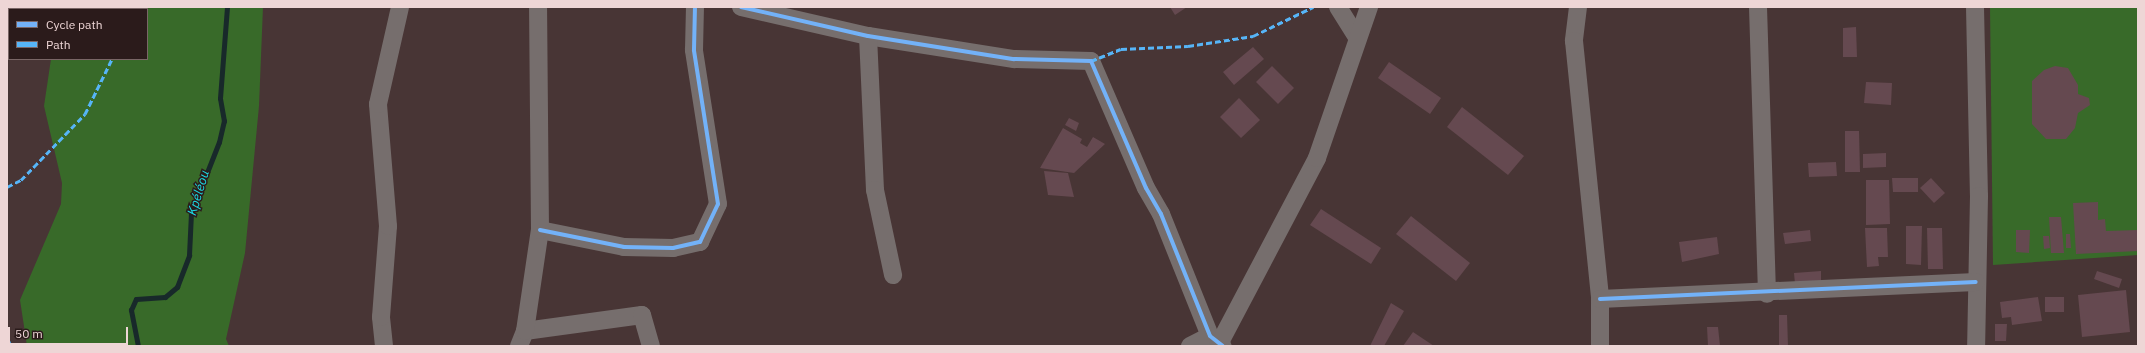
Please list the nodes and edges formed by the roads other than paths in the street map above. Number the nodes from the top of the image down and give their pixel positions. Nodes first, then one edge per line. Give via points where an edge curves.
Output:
1 (400, 7) edge
2 (538, 7) edge
3 (696, 7) edge
4 (741, 7) edge
5 (1338, 7) edge
6 (1368, 7) edge
7 (1578, 7) edge
8 (1758, 7) edge
9 (1975, 7) edge
10 (868, 36) junction
11 (1356, 36) junction
12 (540, 230) junction
13 (893, 275) dead end
14 (1976, 282) junction
15 (1768, 294) junction
16 (1600, 299) junction
17 (522, 338) edge
18 (1218, 342) edge
19 (384, 346) edge
20 (651, 346) edge
21 (1190, 346) edge
22 (1600, 346) edge
23 (1976, 346) edge

1 - 19 street via 378,104 388,226 381,317
2 - 12 street
3 - 12 street via 694,50 718,204 700,242 673,248 624,247
4 - 10 street
5 - 11 street
6 - 11 street
7 - 16 street via 1574,41
8 - 15 street
9 - 14 street via 1979,196
10 - 13 street via 875,190
10 - 18 street via 1014,59 1091,61 1146,188 1161,214
11 - 18 street via 1317,158
12 - 17 street
14 - 15 street
14 - 23 street
15 - 16 street
16 - 22 street
17 - 20 street via 642,315
18 - 21 street

